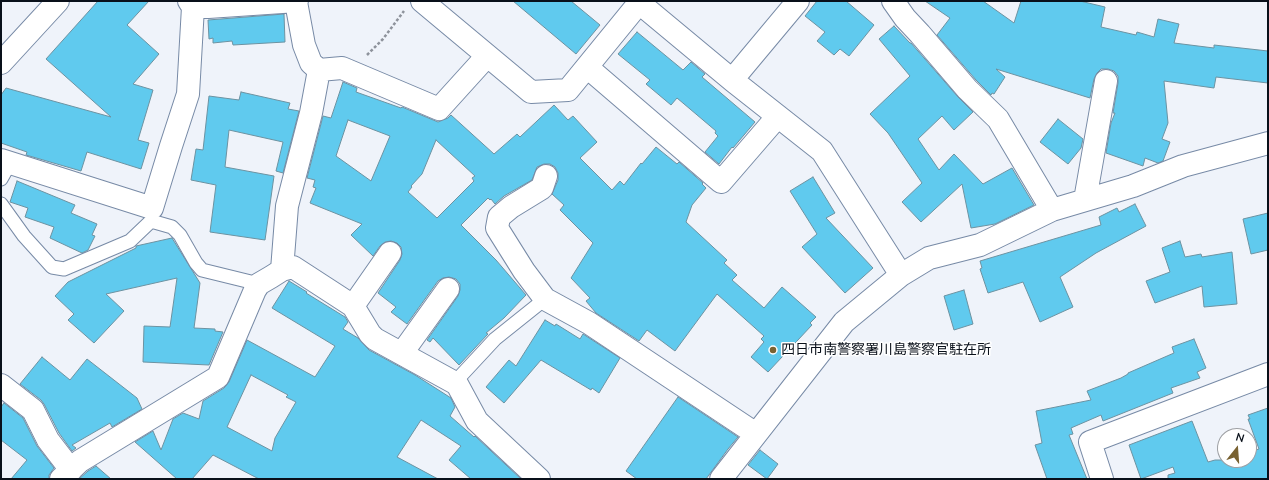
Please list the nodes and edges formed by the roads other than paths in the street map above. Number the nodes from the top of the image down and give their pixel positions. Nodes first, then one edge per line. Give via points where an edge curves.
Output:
1 (58, 1) edge
2 (297, 1) edge
3 (798, 1) edge
4 (893, 1) edge
5 (638, 2) edge
6 (191, 4) edge
7 (414, 4) edge
8 (486, 56) junction
9 (1, 63) edge
10 (587, 67) junction
11 (319, 70) junction
12 (732, 80) junction
13 (1106, 81) dead end
14 (778, 116) junction
15 (1268, 143) edge
16 (4, 168) edge
17 (546, 176) dead end
18 (1084, 200) junction
19 (1, 204) edge
20 (1052, 210) junction
21 (152, 215) junction
22 (390, 253) dead end
23 (282, 270) junction
24 (901, 275) junction
25 (259, 284) junction
26 (448, 289) dead end
27 (545, 299) junction
28 (353, 306) junction
29 (402, 353) junction
30 (1268, 374) edge
31 (455, 382) junction
32 (1, 385) edge
33 (756, 434) junction
34 (66, 474) edge
35 (539, 479) edge
36 (721, 479) edge
37 (1102, 479) edge

1 - 9 street
2 - 6 street via 208,7
2 - 11 street via 304,45 310,63
3 - 12 street
4 - 20 street via 967,89 998,119
5 - 10 street
5 - 12 street
6 - 21 street via 188,94
7 - 8 street
8 - 10 street via 531,92 568,90
8 - 11 street via 439,109 342,68
10 - 14 street via 721,182
11 - 23 street via 311,113 287,206
12 - 14 street
13 - 18 street
14 - 24 street via 822,151
15 - 18 street via 1182,166 1133,186
16 - 21 street
17 - 27 street via 542,188 499,217 497,228
18 - 20 street
19 - 21 lane via 24,236 52,267 64,269 130,241
20 - 24 street via 980,245 928,258
21 - 25 lane via 180,235 202,270
22 - 28 street
23 - 25 street
23 - 28 street via 293,267
24 - 33 street via 844,322
25 - 34 street via 218,377 80,461
26 - 29 street
27 - 31 lane via 495,339
27 - 33 street via 599,330
28 - 29 street via 375,339
29 - 31 street
30 - 37 street via 1090,442
31 - 35 street via 477,421
32 - 34 street via 34,410
33 - 36 street

